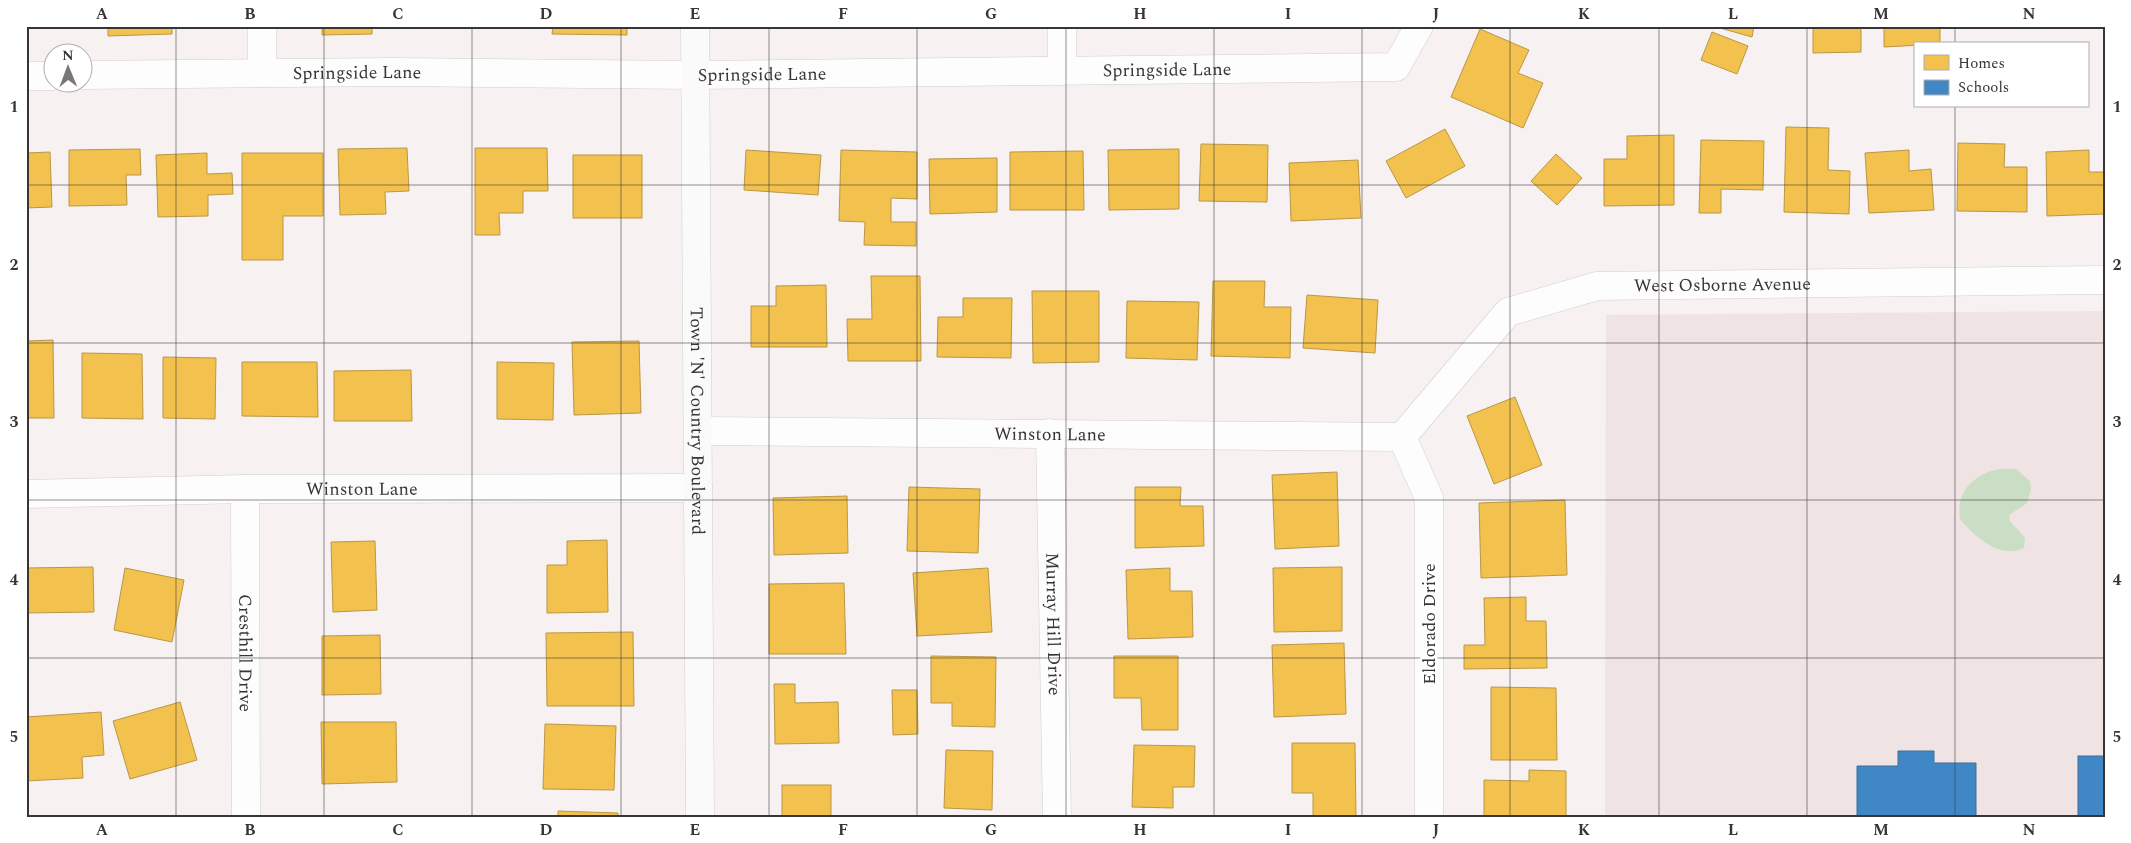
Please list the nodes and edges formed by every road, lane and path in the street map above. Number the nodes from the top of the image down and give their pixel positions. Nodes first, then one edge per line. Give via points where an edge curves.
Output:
1 (262, 26) edge
2 (695, 26) edge
3 (1062, 26) edge
4 (1419, 26) edge
5 (1062, 71) junction
6 (262, 73) junction
7 (92, 75) edge
8 (696, 75) junction
9 (26, 76) edge
10 (42, 76) edge
11 (2105, 280) edge
12 (698, 431) junction
13 (1050, 433) junction
14 (1402, 437) junction
15 (698, 488) junction
16 (245, 489) junction
17 (26, 494) edge
18 (246, 817) edge
19 (700, 817) edge
20 (1057, 817) edge
21 (1429, 817) edge

1 - 6 street
2 - 8 street, Town 'N' Country Boulevard
3 - 5 street
4 - 5 street, Springside Lane via 1396,67
5 - 8 street, Springside Lane
6 - 7 street, Springside Lane
6 - 8 street, Springside Lane
8 - 12 street, Town 'N' Country Boulevard
9 - 10 street
11 - 14 street, West Osborne Avenue via 1597,286 1508,312
12 - 13 street, Winston Lane
12 - 15 street, Town 'N' Country Boulevard
13 - 14 street, Winston Lane
13 - 20 street, Murray Hill Drive
14 - 21 street, Eldorado Drive via 1429,498
15 - 16 street, Winston Lane
15 - 19 street, Town 'N' Country Boulevard
16 - 17 street, Winston Lane
16 - 18 street, Cresthill Drive

